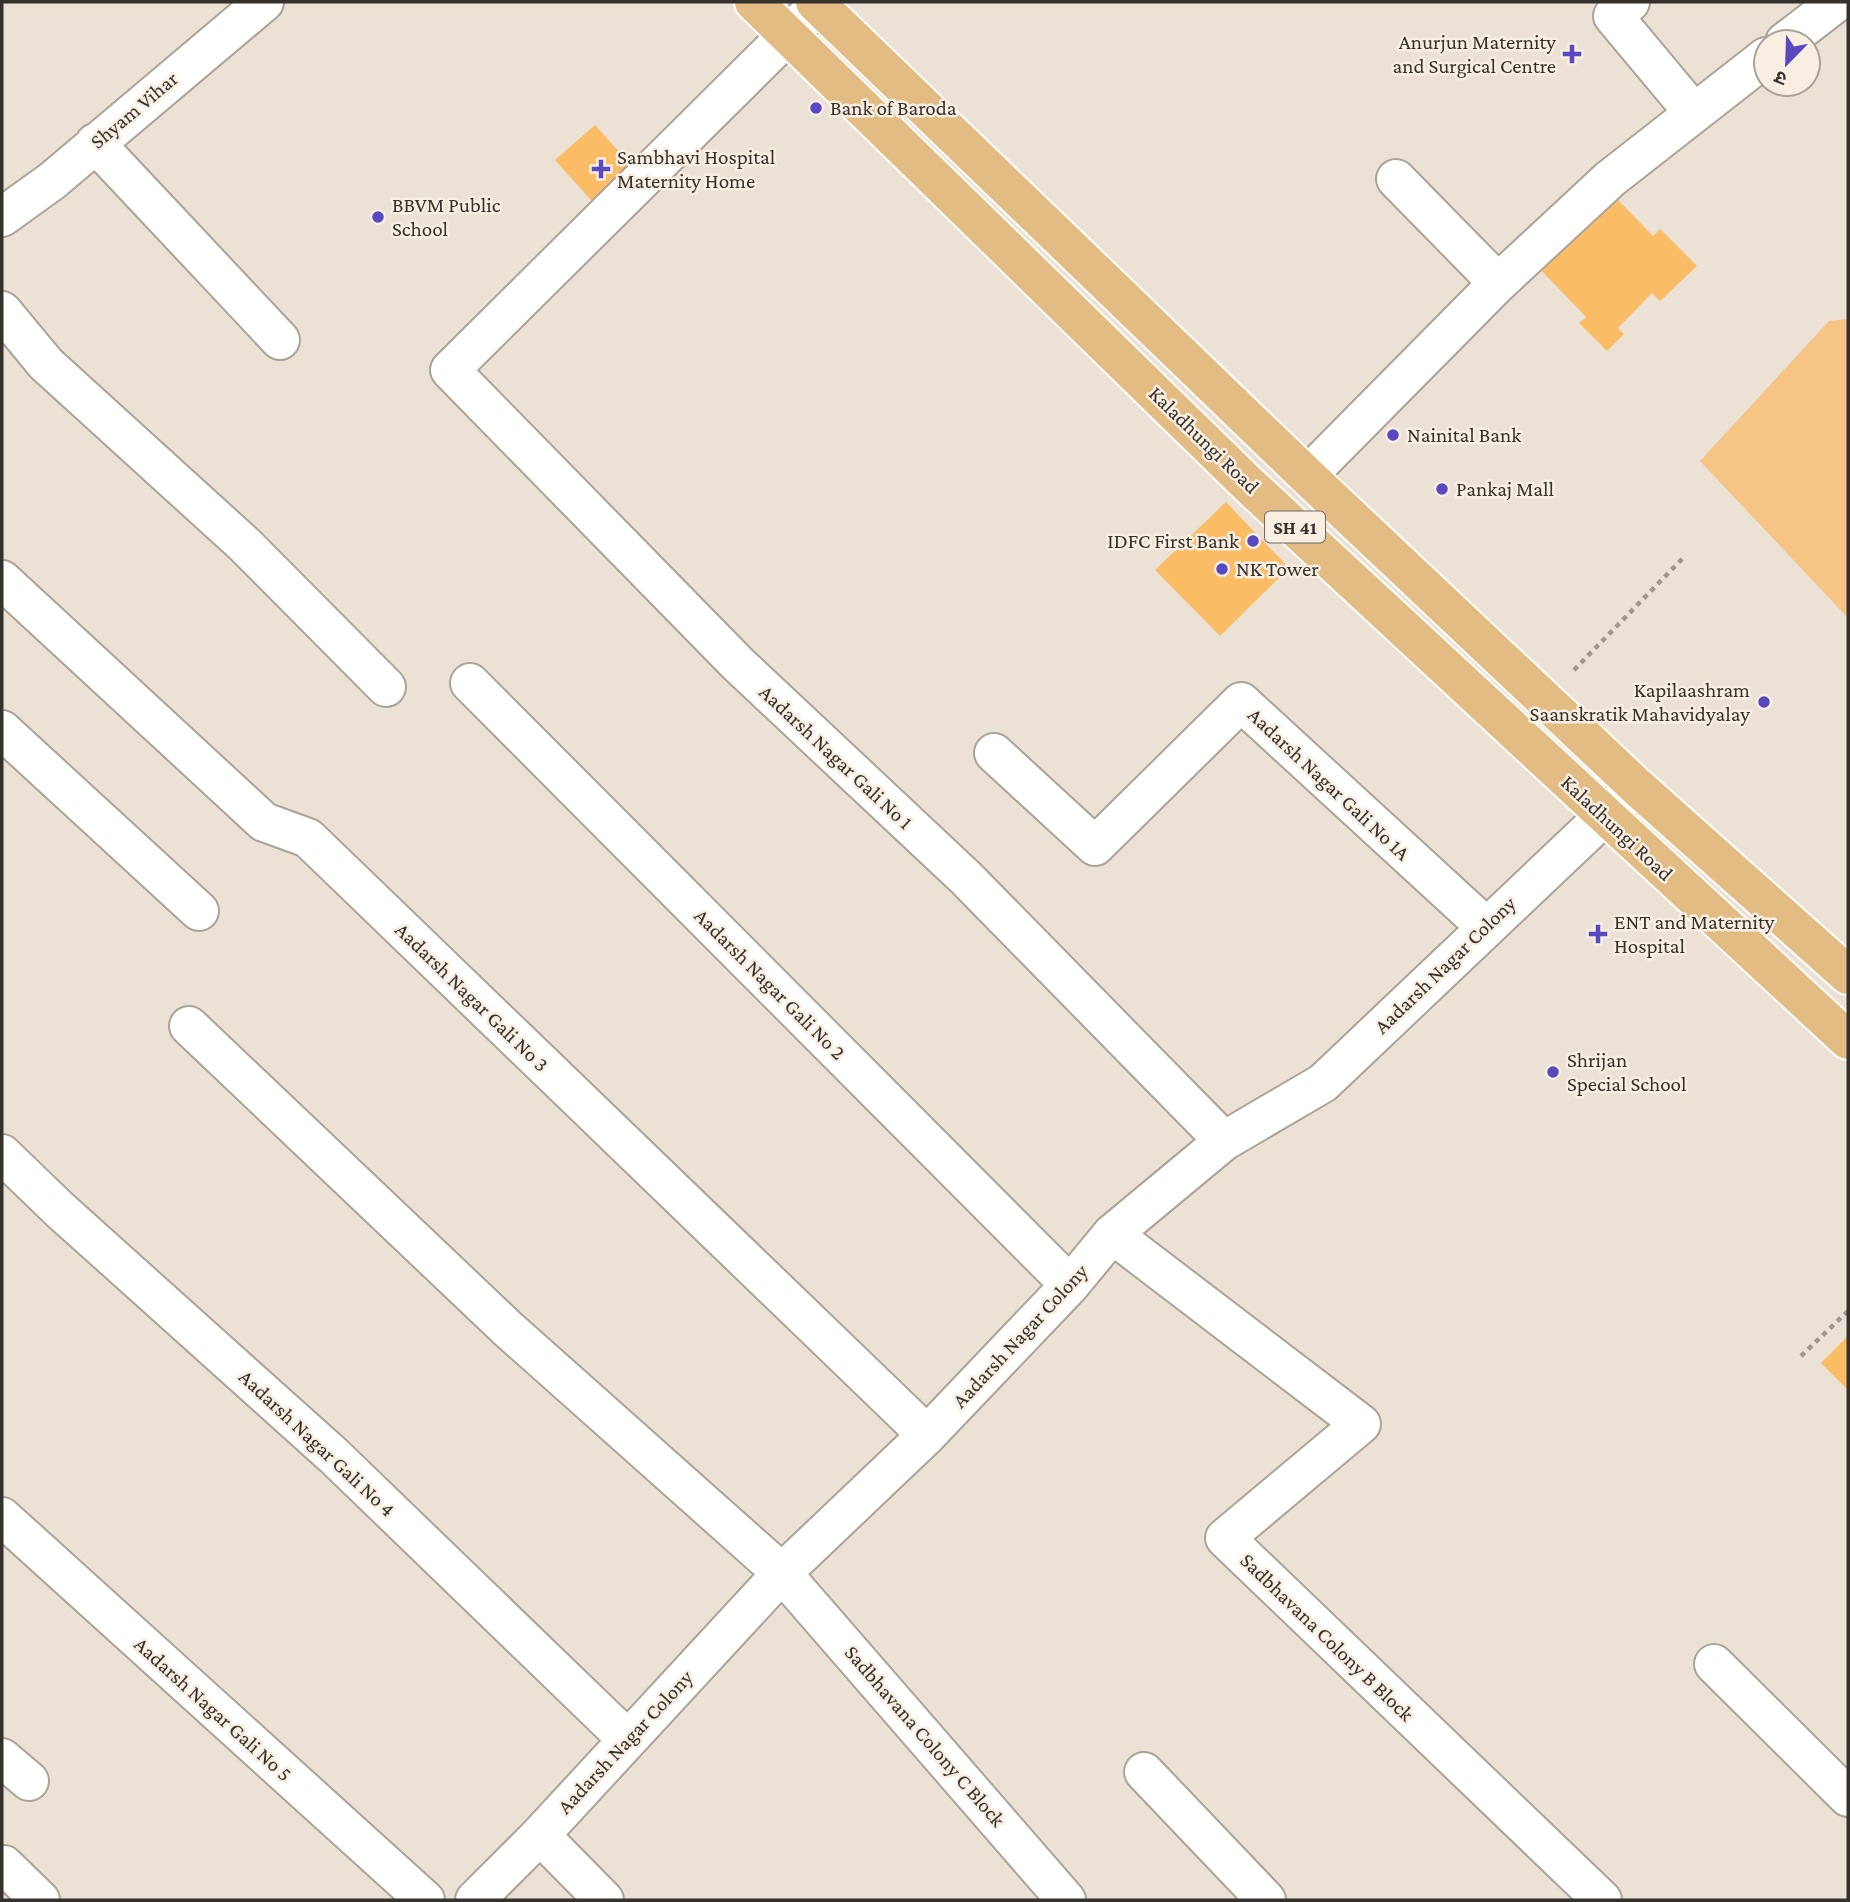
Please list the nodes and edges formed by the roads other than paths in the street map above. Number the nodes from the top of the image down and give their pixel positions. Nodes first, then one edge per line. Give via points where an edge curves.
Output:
1 (264, 2) edge
2 (754, 2) edge
3 (1630, 2) edge
4 (1837, 2) edge
5 (817, 3) edge
6 (1803, 28) edge
7 (789, 34) junction
8 (1752, 68) edge
9 (1694, 113) junction
10 (95, 143) junction
11 (1395, 179) dead end
12 (2, 217) edge
13 (1498, 283) junction
14 (2, 312) edge
15 (281, 340) dead end
16 (1279, 449) junction
17 (1307, 476) junction
18 (1249, 485) junction
19 (2, 580) edge
20 (470, 683) dead end
21 (386, 687) dead end
22 (2, 730) edge
23 (993, 753) dead end
24 (1636, 786) junction
25 (1604, 816) junction
26 (198, 911) dead end
27 (1485, 926) junction
28 (1848, 975) edge
29 (189, 1026) dead end
30 (1848, 1040) edge
31 (1224, 1141) junction
32 (2, 1154) edge
33 (1112, 1234) junction
34 (1070, 1285) junction
35 (927, 1435) junction
36 (2, 1517) edge
37 (782, 1573) junction
38 (1714, 1664) dead end
39 (626, 1739) junction
40 (1144, 1772) dead end
41 (1848, 1797) edge
42 (540, 1835) junction
43 (4, 1865) dead end
44 (40, 1900) edge
45 (425, 1900) edge
46 (475, 1900) edge
47 (604, 1900) edge
48 (1066, 1900) edge
49 (1266, 1900) edge
50 (1602, 1900) edge

1 - 10 street, Shyam Vihar
2 - 7 main road, Kaladhungi Road / SH 41
3 - 9 street via 1612,16
4 - 6 street
5 - 7 street
5 - 16 main road, Kaladhungi Road / SH 41
7 - 18 main road, Kaladhungi Road / SH 41
7 - 31 street, Aadarsh Nagar Gali No 1 via 450,370 738,664 966,878
8 - 9 street
9 - 13 street via 1610,179
10 - 12 street, Shyam Vihar
10 - 15 street
11 - 13 street
13 - 17 street
14 - 21 street via 46,364 245,545
16 - 17 main road, Kaladhungi Road / SH 41
16 - 18 main road
17 - 24 main road, Kaladhungi Road / SH 41
18 - 25 main road, Kaladhungi Road / SH 41
19 - 35 street, Aadarsh Nagar Gali No 3 via 264,822 308,838
20 - 34 street, Aadarsh Nagar Gali No 2
22 - 26 street
23 - 27 street, Aadarsh Nagar Gali No 1A via 1096,846 1241,702
24 - 25 street, Aadarsh Nagar Colony
24 - 28 main road, Kaladhungi Road / SH 41
25 - 27 street, Aadarsh Nagar Colony
25 - 30 main road, Kaladhungi Road / SH 41
27 - 31 street, Aadarsh Nagar Colony via 1324,1083
29 - 37 street, Sadbhavana Colony C Block via 508,1329
31 - 33 street, Aadarsh Nagar Colony
32 - 39 street, Aadarsh Nagar Gali No 4 via 334,1456
33 - 34 street, Aadarsh Nagar Colony
33 - 50 street, Sadbhavana Colony B Block via 1361,1424 1225,1538
34 - 35 street, Aadarsh Nagar Colony
35 - 37 street, Aadarsh Nagar Colony
36 - 45 street, Aadarsh Nagar Gali No 5
37 - 39 street, Aadarsh Nagar Colony
37 - 48 street, Sadbhavana Colony C Block
38 - 41 street
39 - 42 street, Aadarsh Nagar Colony
40 - 49 street
42 - 46 street, Aadarsh Nagar Colony
42 - 47 street
43 - 44 street

